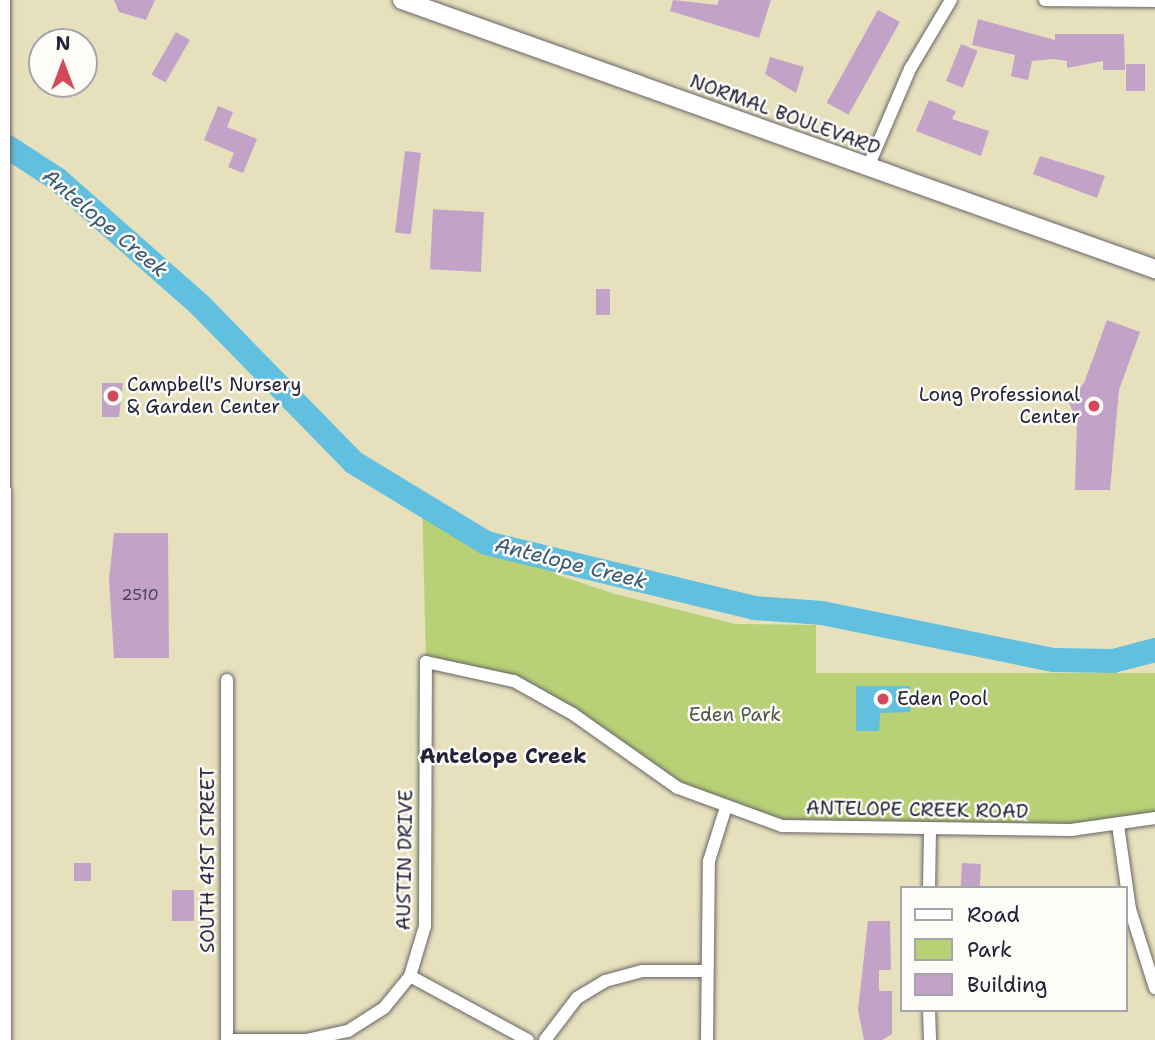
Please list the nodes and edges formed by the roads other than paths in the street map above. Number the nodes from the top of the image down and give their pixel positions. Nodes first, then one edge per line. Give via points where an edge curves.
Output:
1 (1, 0) edge
2 (402, 0) edge
3 (951, 0) edge
4 (1045, 0) edge
5 (1155, 1) edge
6 (1, 122) edge
7 (1, 165) edge
8 (868, 167) junction
9 (1155, 269) edge
10 (1, 476) edge
11 (426, 662) joint
12 (227, 680) dead end
13 (725, 810) junction
14 (1155, 818) edge
15 (1118, 825) junction
16 (930, 831) junction
17 (1, 885) edge
18 (929, 886) edge
19 (1127, 886) edge
20 (1127, 888) edge
21 (707, 971) junction
22 (410, 976) junction
23 (1155, 988) edge
24 (929, 1012) edge
25 (2, 1040) edge
26 (227, 1040) edge
27 (528, 1040) edge
28 (545, 1040) edge
29 (707, 1040) edge
30 (930, 1040) edge

1 - 6 main road
2 - 8 main road, NORMAL BOULEVARD
3 - 8 street via 910,69
4 - 5 street
6 - 7 main road
7 - 10 main road
8 - 9 main road, NORMAL BOULEVARD
10 - 17 main road
11 - 13 street, ANTELOPE CREEK ROAD via 486,672 544,696 643,766
11 - 22 street, AUSTIN DRIVE via 425,926
12 - 26 street, SOUTH 41ST STREET
13 - 16 street, ANTELOPE CREEK ROAD via 816,830
13 - 21 street via 709,861
14 - 15 street, ANTELOPE CREEK ROAD
15 - 16 street, ANTELOPE CREEK ROAD
15 - 19 street
16 - 18 street
17 - 25 main road
20 - 23 street
21 - 28 street via 642,971 605,981 577,998
21 - 29 street
22 - 26 street, AUSTIN DRIVE via 384,1008 348,1031 306,1040
22 - 27 street
24 - 30 street

